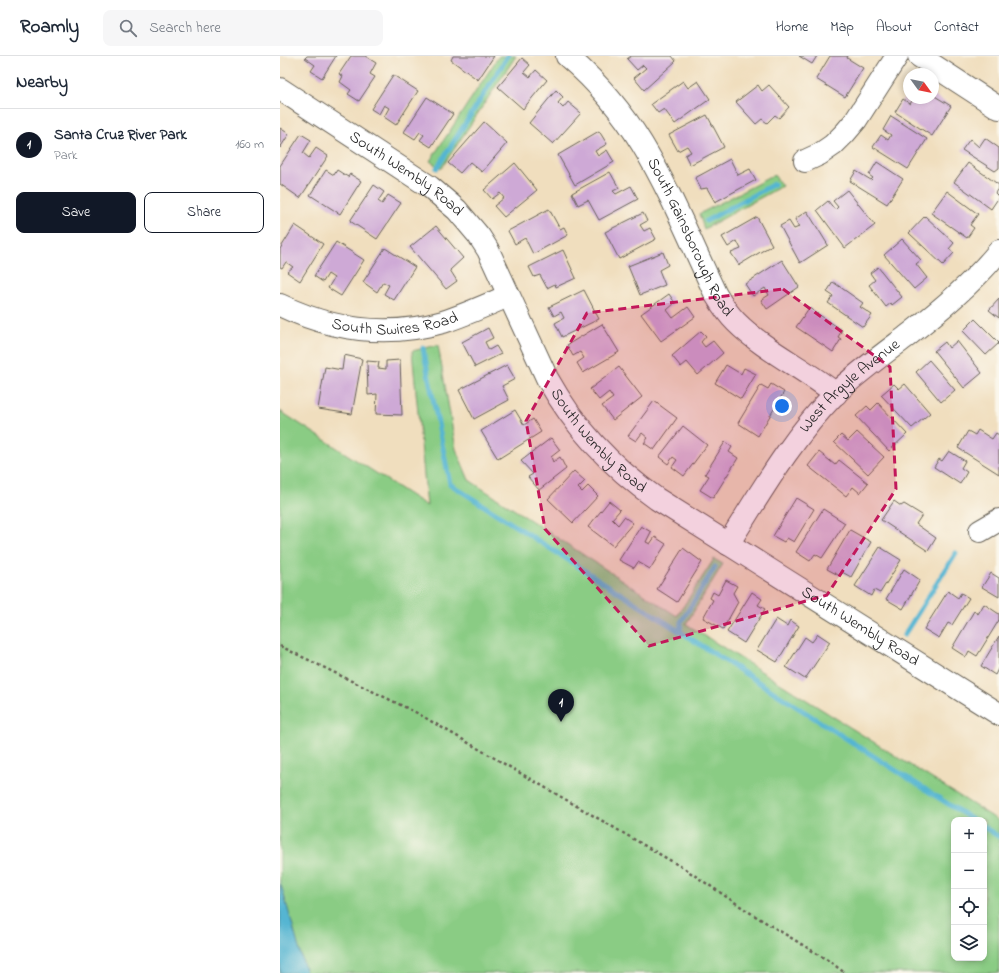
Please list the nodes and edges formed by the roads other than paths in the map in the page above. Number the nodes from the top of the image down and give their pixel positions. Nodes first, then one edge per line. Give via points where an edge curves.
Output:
1 (567, 56) edge
2 (897, 56) edge
3 (919, 56) edge
4 (280, 89) edge
5 (999, 108) edge
6 (806, 161) dead end
7 (999, 251) edge
8 (508, 296) junction
9 (280, 305) edge
10 (836, 394) junction
11 (999, 520) edge
12 (980, 531) dead end
13 (728, 544) junction
14 (999, 714) edge

1 - 10 street, South Gainsborough Road via 612,101 642,142 716,295 726,310 748,333
2 - 6 street via 846,133 829,148
3 - 5 street
4 - 8 street, South Wembly Road via 444,197 479,236 488,250
7 - 10 street, West Argyle Avenue via 952,299
8 - 9 street, South Swires Road via 444,322 392,330 338,326
8 - 13 street, South Wembly Road via 556,394 594,445 641,487
10 - 13 street, West Argyle Avenue via 792,445
11 - 12 street
13 - 14 street, South Wembly Road

